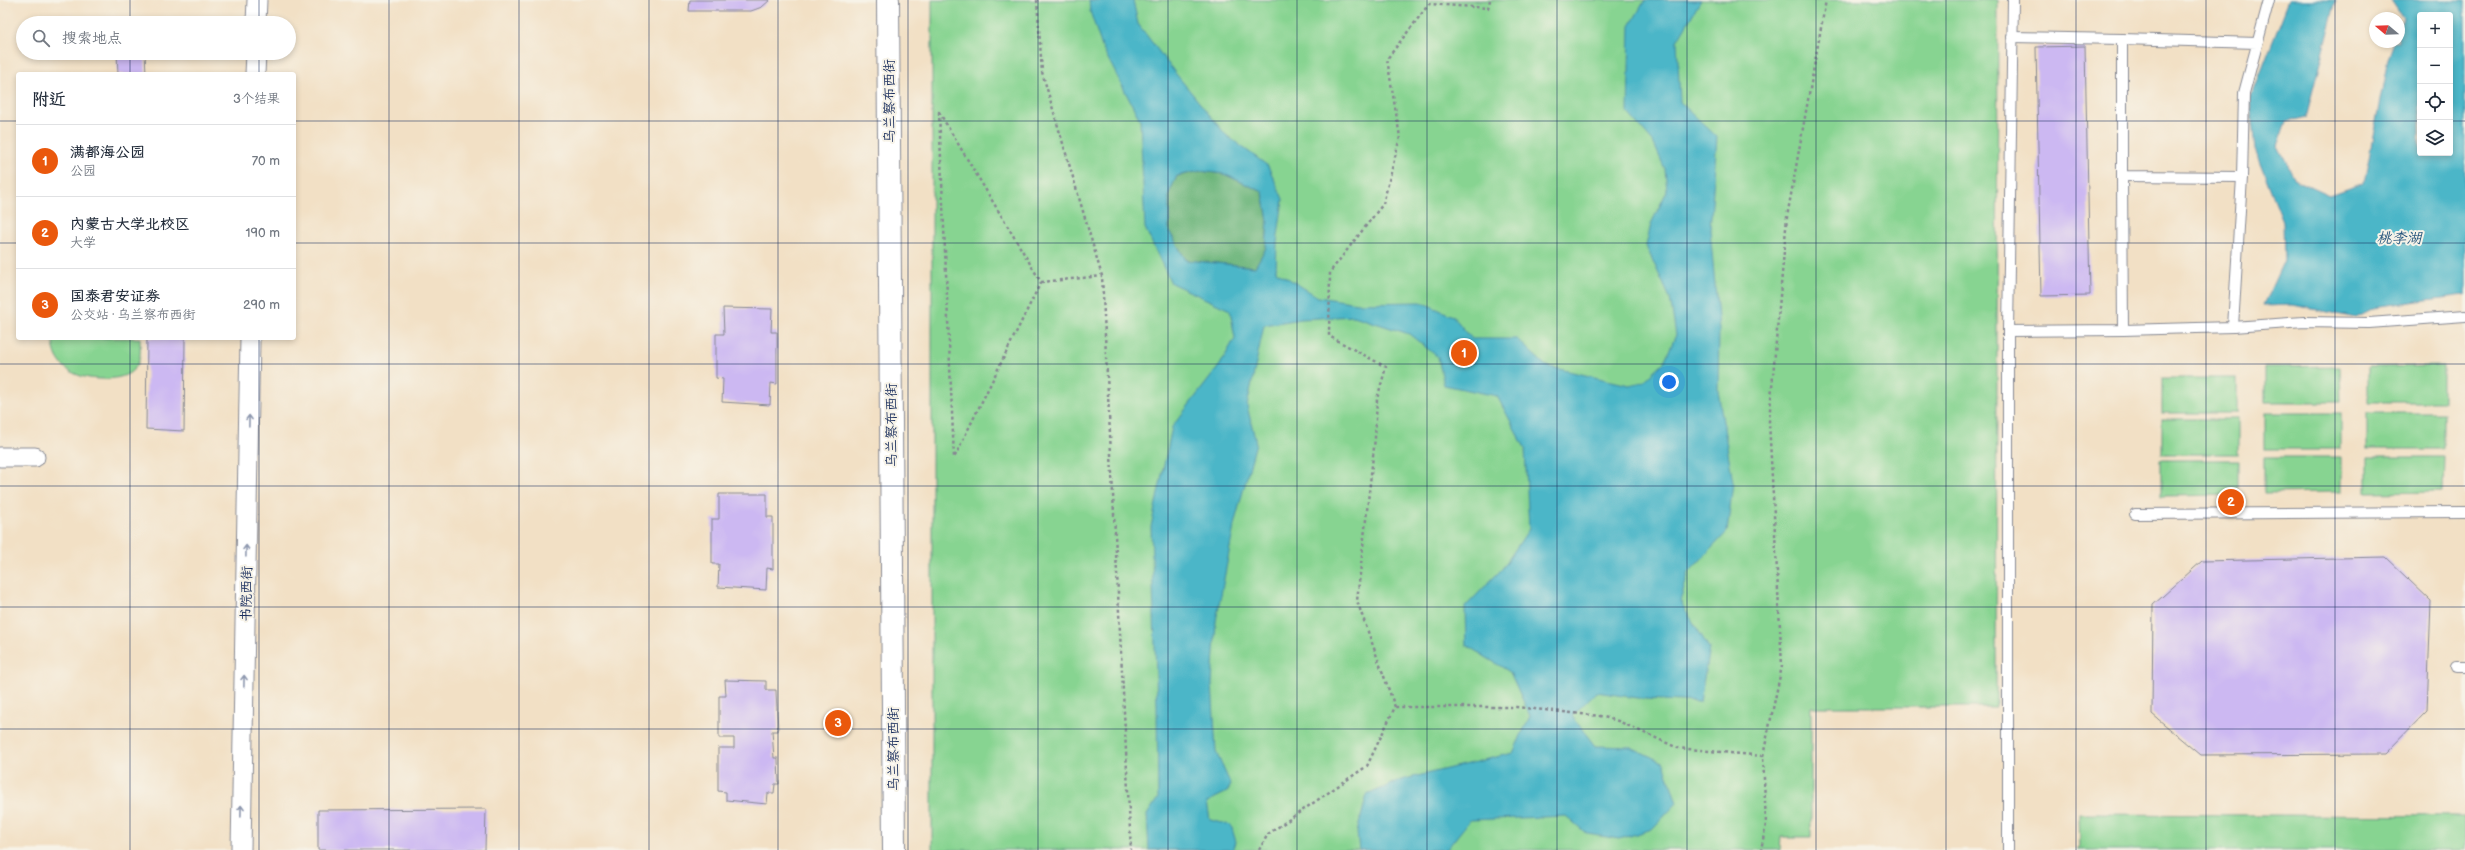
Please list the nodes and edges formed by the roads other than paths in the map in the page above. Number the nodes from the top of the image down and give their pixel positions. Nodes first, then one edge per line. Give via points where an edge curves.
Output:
1 (257, 0) edge
2 (888, 0) edge
3 (2013, 0) edge
4 (2269, 0) edge
5 (256, 16) edge
6 (2012, 38) junction
7 (2122, 39) junction
8 (2257, 43) junction
9 (256, 60) edge
10 (255, 72) edge
11 (2122, 176) junction
12 (2242, 177) junction
13 (2465, 316) edge
14 (2233, 327) junction
15 (2123, 330) junction
16 (2008, 331) junction
17 (250, 340) edge
18 (0, 457) edge
19 (35, 457) dead end
20 (2465, 512) edge
21 (2134, 514) dead end
22 (241, 850) edge
23 (894, 850) edge
24 (2008, 850) edge

1 - 5 street
2 - 23 street, 乌兰察布西街
3 - 6 lane
4 - 8 lane
6 - 7 lane
6 - 16 lane
7 - 8 lane
7 - 11 lane
8 - 12 lane via 2244,93
9 - 10 street
11 - 12 lane
11 - 15 lane
12 - 14 lane
13 - 14 lane via 2370,323 2304,322
14 - 15 lane
15 - 16 lane
16 - 24 lane
22 -> 17 street, 书院西街
18 - 19 street
20 - 21 lane

